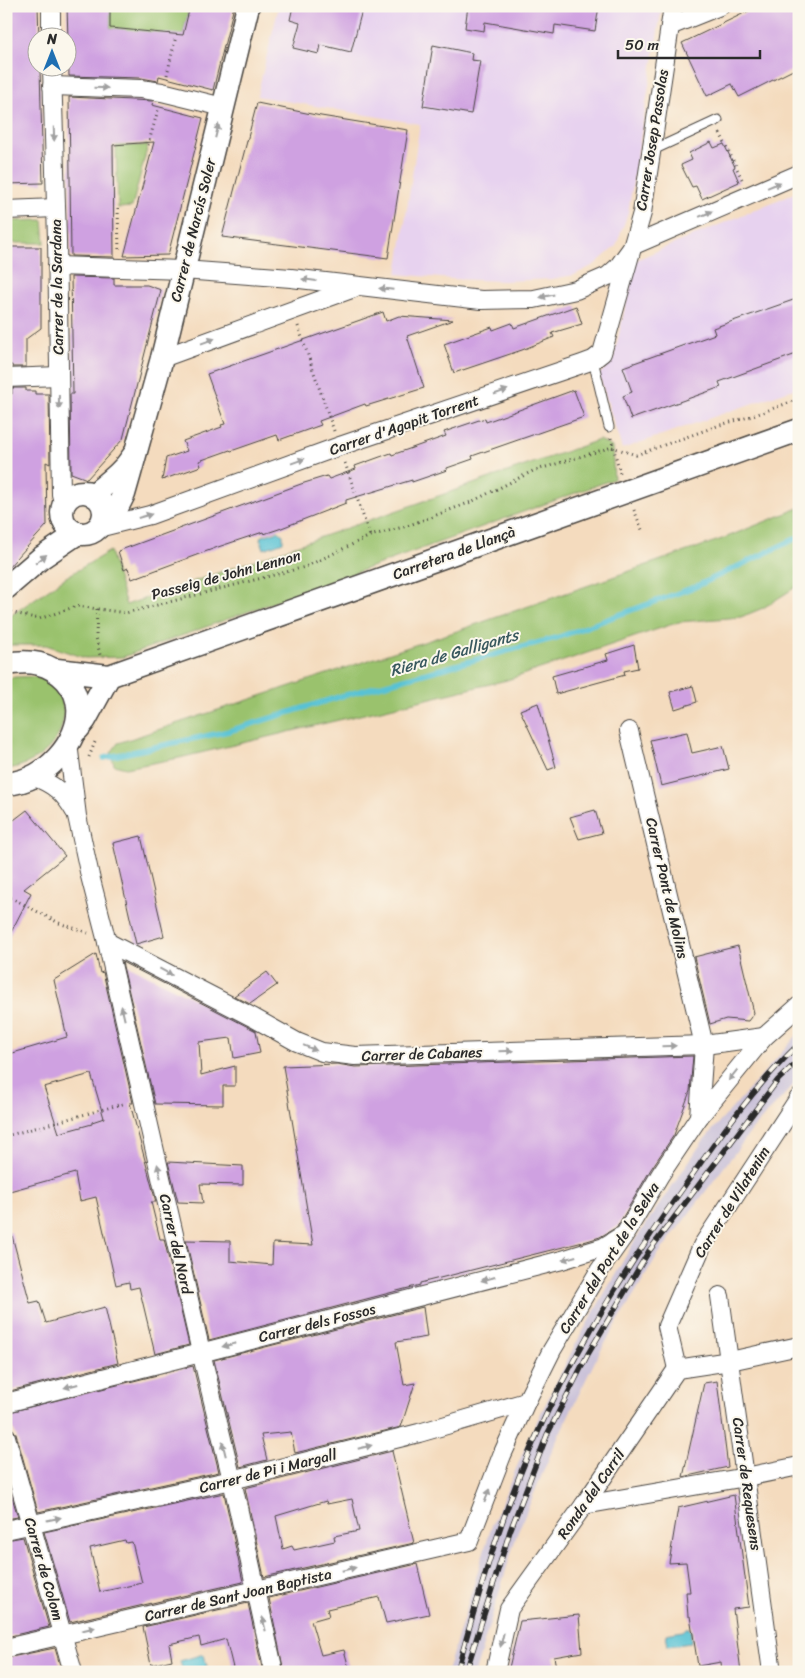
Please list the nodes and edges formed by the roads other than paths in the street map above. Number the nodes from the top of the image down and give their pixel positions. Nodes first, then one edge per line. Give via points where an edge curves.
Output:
1 (51, 6) edge
2 (248, 6) edge
3 (688, 6) edge
4 (720, 6) edge
5 (674, 18) edge
6 (51, 28) edge
7 (52, 78) edge
8 (52, 86) junction
9 (223, 107) junction
10 (716, 120) road end
11 (651, 151) junction
12 (799, 174) edge
13 (56, 208) junction
14 (6, 210) edge
15 (642, 212) junction
16 (664, 232) junction
17 (634, 245) junction
18 (57, 266) junction
19 (184, 270) junction
20 (594, 283) junction
21 (358, 286) junction
22 (614, 310) junction
23 (162, 358) junction
24 (593, 360) junction
25 (58, 376) junction
26 (6, 378) edge
27 (609, 427) dead end
28 (799, 430) edge
29 (135, 453) junction
30 (93, 495) junction
31 (64, 506) junction
32 (93, 527) junction
33 (6, 588) edge
34 (6, 664) edge
35 (57, 670) junction
36 (110, 676) junction
37 (629, 731) dead end
38 (71, 738) junction
39 (33, 777) junction
40 (6, 784) edge
41 (77, 816) junction
42 (105, 936) junction
43 (796, 1012) edge
44 (764, 1037) junction
45 (704, 1045) junction
46 (799, 1098) edge
47 (699, 1117) junction
48 (625, 1234) junction
49 (720, 1296) dead end
50 (799, 1346) edge
51 (201, 1352) junction
52 (730, 1361) junction
53 (677, 1369) junction
54 (526, 1402) junction
55 (6, 1403) edge
56 (6, 1437) edge
57 (799, 1466) edge
58 (746, 1477) junction
59 (232, 1480) junction
60 (584, 1505) junction
61 (32, 1524) junction
62 (6, 1530) edge
63 (469, 1541) joint
64 (256, 1591) junction
65 (63, 1634) junction
66 (6, 1648) edge
67 (73, 1672) edge
68 (274, 1672) edge
69 (494, 1672) edge
70 (772, 1672) edge

1 - 6 street
2 - 9 street, Carrer de Narcís Soler
3 - 5 street, Carrer Josep Passolas
4 - 5 street
5 - 11 street, Carrer Josep Passolas
7 - 8 street, Carrer de la Sardana
8 -> 9 street via 140,89
8 -> 13 street, Carrer de la Sardana
19 -> 9 street, Carrer de Narcís Soler
10 - 11 lane
11 - 15 street, Carrer Josep Passolas
16 -> 12 street
13 - 14 street
13 - 18 street, Carrer de la Sardana
15 - 16 street
15 - 17 street, Carrer Josep Passolas
16 - 17 street
17 - 20 street via 618,267
17 - 22 street
18 - 19 street
18 - 25 street, Carrer de la Sardana
21 -> 19 street
19 - 23 street, Carrer de Narcís Soler
20 -> 21 street via 534,299 481,300
20 - 22 street via 607,292
23 -> 21 street
22 - 24 street via 602,354
23 - 29 street, Carrer de Narcís Soler
24 - 27 lane
32 -> 24 street, Carrer d'Agapit Torrent via 150,515
25 - 26 street
25 -> 31 street, Carrer de la Sardana
28 - 36 street, Carretera de Llançà
29 - 30 street, Carrer de Narcís Soler
29 - 32 street, Carrer de Narcís Soler via 118,508
30 - 31 street via 76,494
30 - 32 street via 103,506
31 - 32 street via 68,527
33 -> 32 street, Carrer de Narcís Soler via 41,558
34 - 35 street, Carretera de Llançà via 35,663
35 - 36 street, Carretera de Llançà
35 - 38 street via 68,682 79,704
36 - 38 street
37 - 45 street, Carrer Pont de Molins
38 - 39 street via 52,764
38 - 41 street, Carrer del Nord
39 - 40 street
39 - 41 street, Carrer del Nord via 57,788
41 - 42 street, Carrer del Nord
42 -> 45 street, Carrer de Cabanes via 297,1042 322,1052 354,1056
51 -> 42 street, Carrer del Nord
43 - 44 street, Carrer del Port de la Selva
44 - 45 street, Carrer de Cabanes
44 -> 47 street, Carrer del Port de la Selva
45 - 47 street, Carrer Pont de Molins
46 - 53 street, Carrer de Vilatenim via 702,1246 667,1326
47 - 48 street, Carrer del Port de la Selva
48 -> 51 street, Carrer dels Fossos via 604,1247 562,1260
48 - 54 street, Carrer del Port de la Selva via 552,1350
49 - 52 street, Carrer de Requesens
50 - 52 street
51 -> 55 street, Carrer dels Fossos
59 -> 51 street, Carrer del Nord
52 - 53 street
52 - 58 street, Carrer de Requesens
53 - 60 street, Ronda del Carril
59 -> 54 street, Carrer de Pi i Margall via 419,1433
63 -> 54 street, Carrer del Port de la Selva
56 - 61 street, Carrer de Colom
57 - 58 street
58 - 60 street
58 - 70 street, Carrer de Requesens
61 -> 59 street, Carrer de Pi i Margall
59 - 64 street, Carrer del Nord
60 -> 69 street, Ronda del Carril via 509,1608
61 - 62 street, Carrer de Pi i Margall
61 - 65 street, Carrer de Colom
64 -> 63 street, Carrer de Sant Joan Baptista
65 -> 64 street, Carrer de Sant Joan Baptista
68 -> 64 street, Carrer del Nord
65 - 66 street, Carrer de Sant Joan Baptista
65 - 67 street, Carrer de Colom

